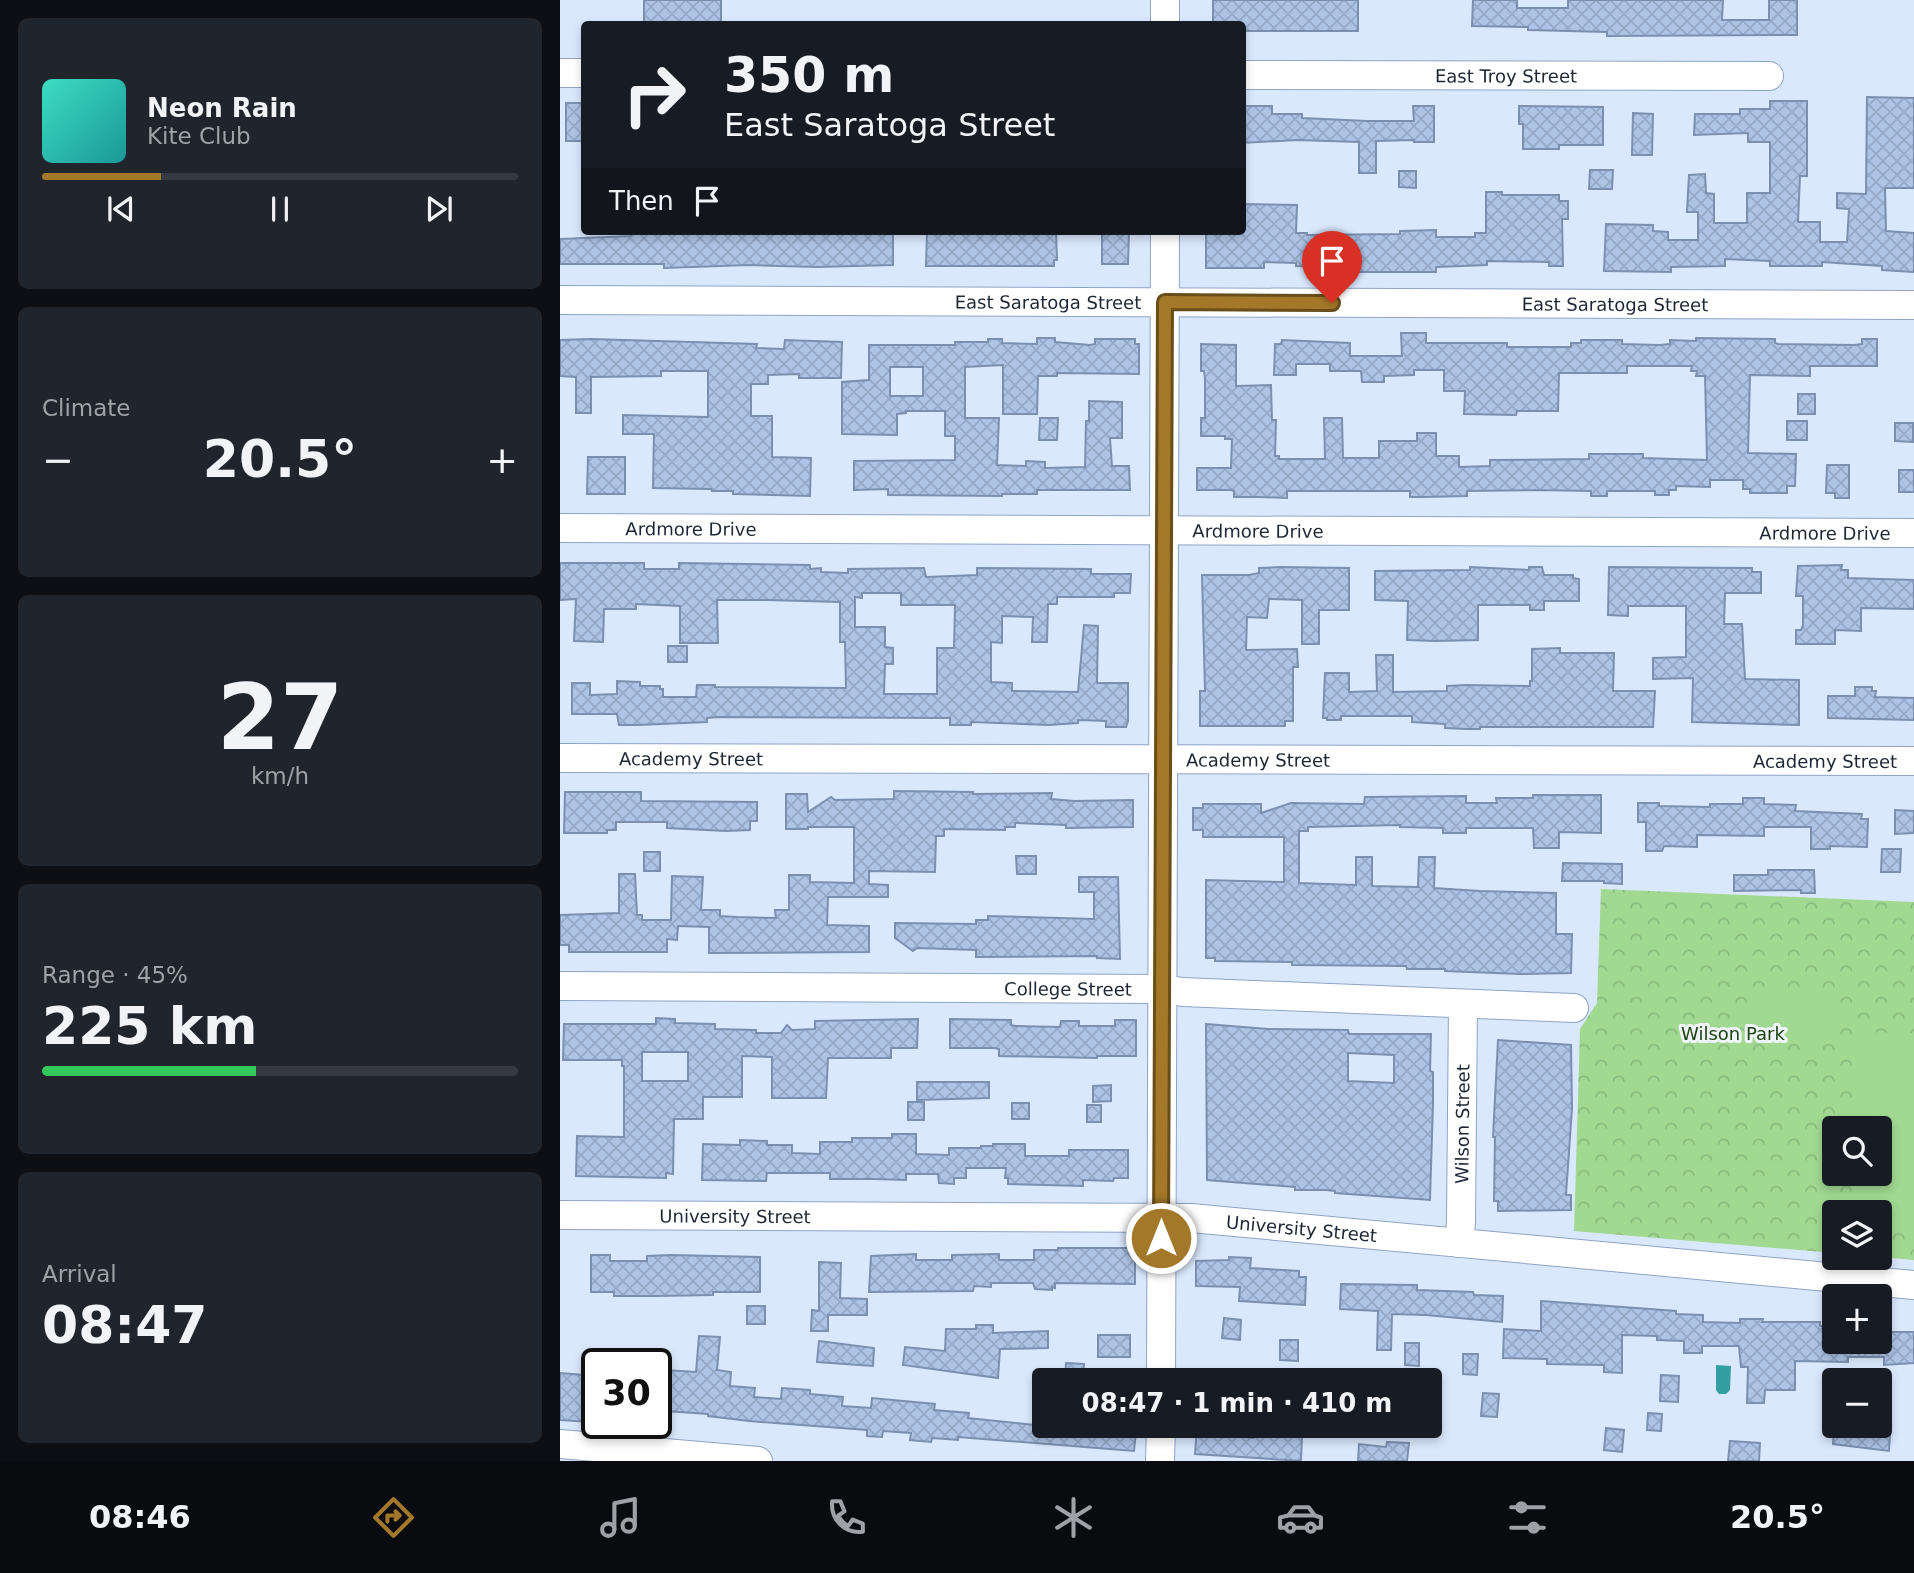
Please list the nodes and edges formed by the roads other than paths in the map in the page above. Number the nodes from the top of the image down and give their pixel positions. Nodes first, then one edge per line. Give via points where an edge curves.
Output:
1 (1165, 0) edge
2 (1165, 21) edge
3 (560, 73) edge
4 (581, 73) edge
5 (1246, 75) edge
6 (1769, 76) dead end
7 (1165, 235) edge
8 (560, 300) edge
9 (1165, 302) junction
10 (1914, 305) edge
11 (560, 528) edge
12 (1164, 530) junction
13 (1914, 533) edge
14 (560, 758) edge
15 (1163, 760) junction
16 (1914, 761) edge
17 (560, 986) edge
18 (1163, 989) junction
19 (1463, 1003) junction
20 (1574, 1008) dead end
21 (560, 1215) edge
22 (1161, 1217) junction
23 (1459, 1243) junction
24 (1914, 1285) edge
25 (1161, 1368) edge
26 (1161, 1438) edge
27 (560, 1444) edge
28 (758, 1461) edge
29 (1160, 1461) edge

1 - 2 street
3 - 4 street
5 - 6 street, East Troy Street
7 - 9 street
8 - 9 street, East Saratoga Street
9 - 10 street, East Saratoga Street
9 - 12 street
11 - 12 street, Ardmore Drive
12 - 13 street, Ardmore Drive
12 - 15 street
14 - 15 street, Academy Street
15 - 16 street, Academy Street
15 - 18 street
17 - 18 street, College Street
18 - 19 street, College Street
18 - 22 street
19 - 20 street, College Street
19 - 23 street, Wilson Street
21 - 22 street, University Street
22 - 23 street, University Street
22 - 25 street
23 - 24 street, University Street
26 - 29 street
27 - 28 street

